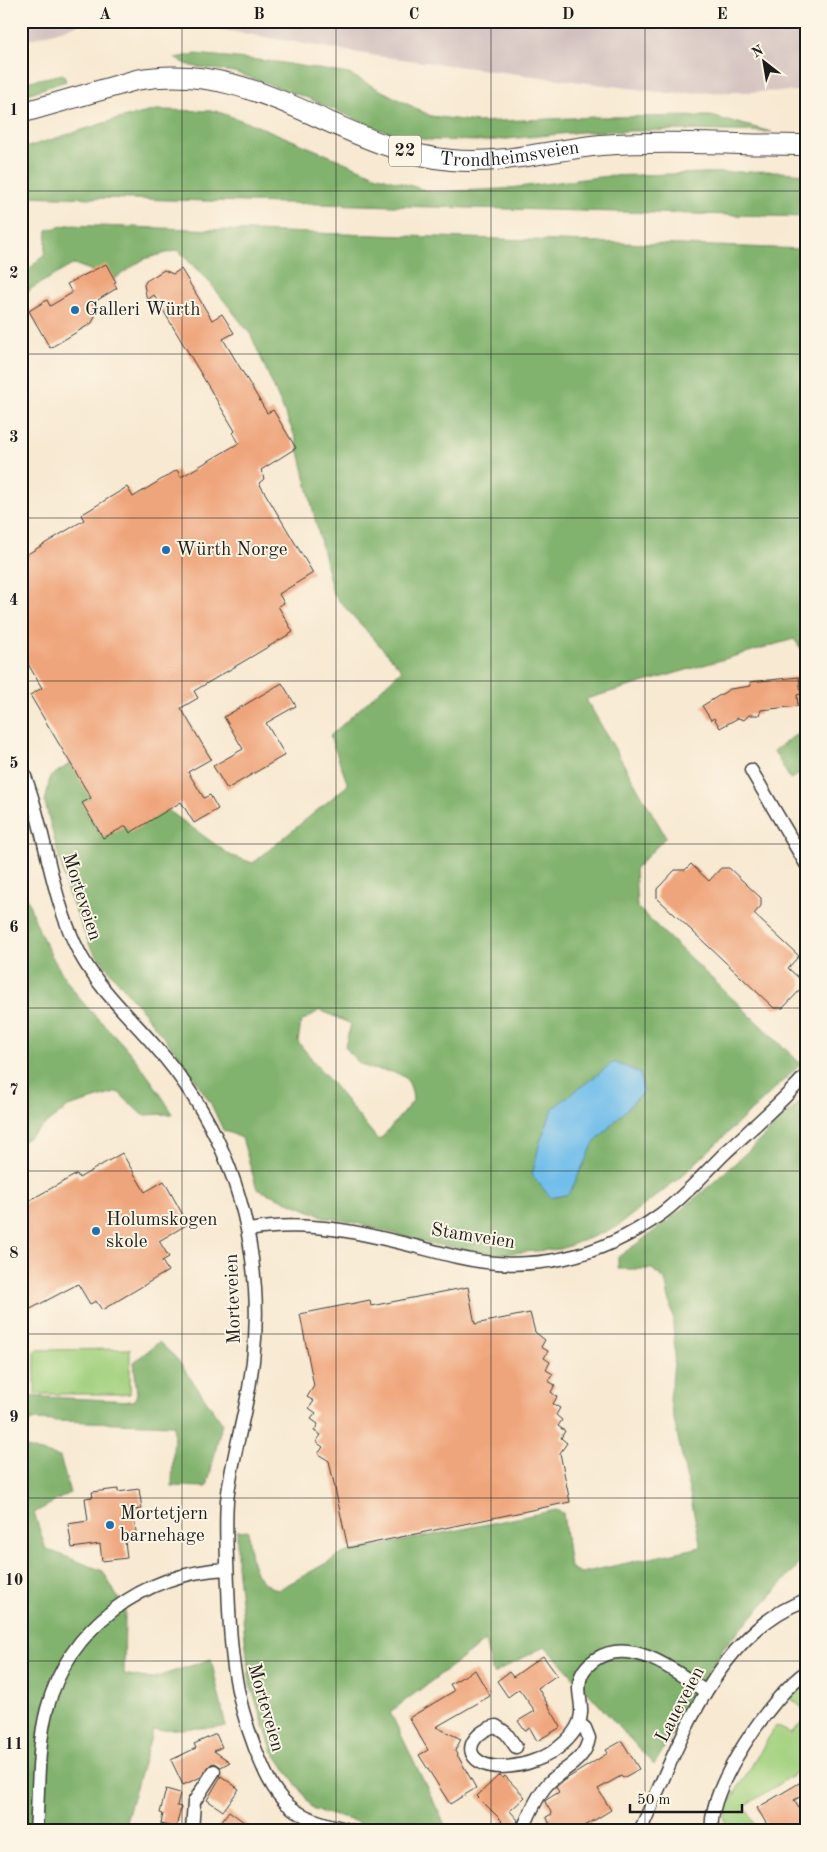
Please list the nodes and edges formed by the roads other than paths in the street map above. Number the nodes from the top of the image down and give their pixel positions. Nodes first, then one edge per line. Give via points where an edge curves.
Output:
1 (21, 113) edge
2 (806, 145) edge
3 (21, 766) edge
4 (751, 770) dead end
5 (806, 864) edge
6 (806, 1075) edge
7 (249, 1230) junction
8 (227, 1569) junction
9 (806, 1600) edge
10 (806, 1672) edge
11 (706, 1692) junction
12 (579, 1723) junction
13 (516, 1747) dead end
14 (214, 1771) dead end
15 (36, 1831) edge
16 (192, 1831) edge
17 (353, 1831) edge
18 (522, 1831) edge
19 (640, 1831) edge
20 (712, 1831) edge

1 - 2 main road, Trondheimsveien / 22 via 136,80 187,76 244,87 390,145 420,155 451,160 500,160 624,144
3 - 7 street, Morteveien via 34,802 60,907 73,941 96,980 167,1060 197,1106 220,1145 236,1182
4 - 5 street
6 - 7 street, Stamveien via 662,1214 616,1241 578,1256 527,1264 496,1264 350,1231 276,1225
7 - 8 street, Morteveien via 255,1287 255,1342 228,1498
8 - 15 street via 187,1574 142,1590 104,1617 74,1651 56,1682 47,1711
8 - 17 street, Morteveien via 233,1674 262,1766 278,1794 292,1808 314,1820
9 - 11 street, Laueveien via 763,1624 726,1664
10 - 20 street via 772,1705 734,1765 716,1797
11 - 12 street via 651,1659 630,1653 613,1653 599,1657 583,1672 579,1683 582,1713
11 - 19 street, Laueveien
12 - 13 street via 555,1750 525,1763 488,1766 476,1759 472,1746 483,1730 496,1726
12 - 18 street via 589,1738 585,1751 541,1792
14 - 16 street via 194,1802

